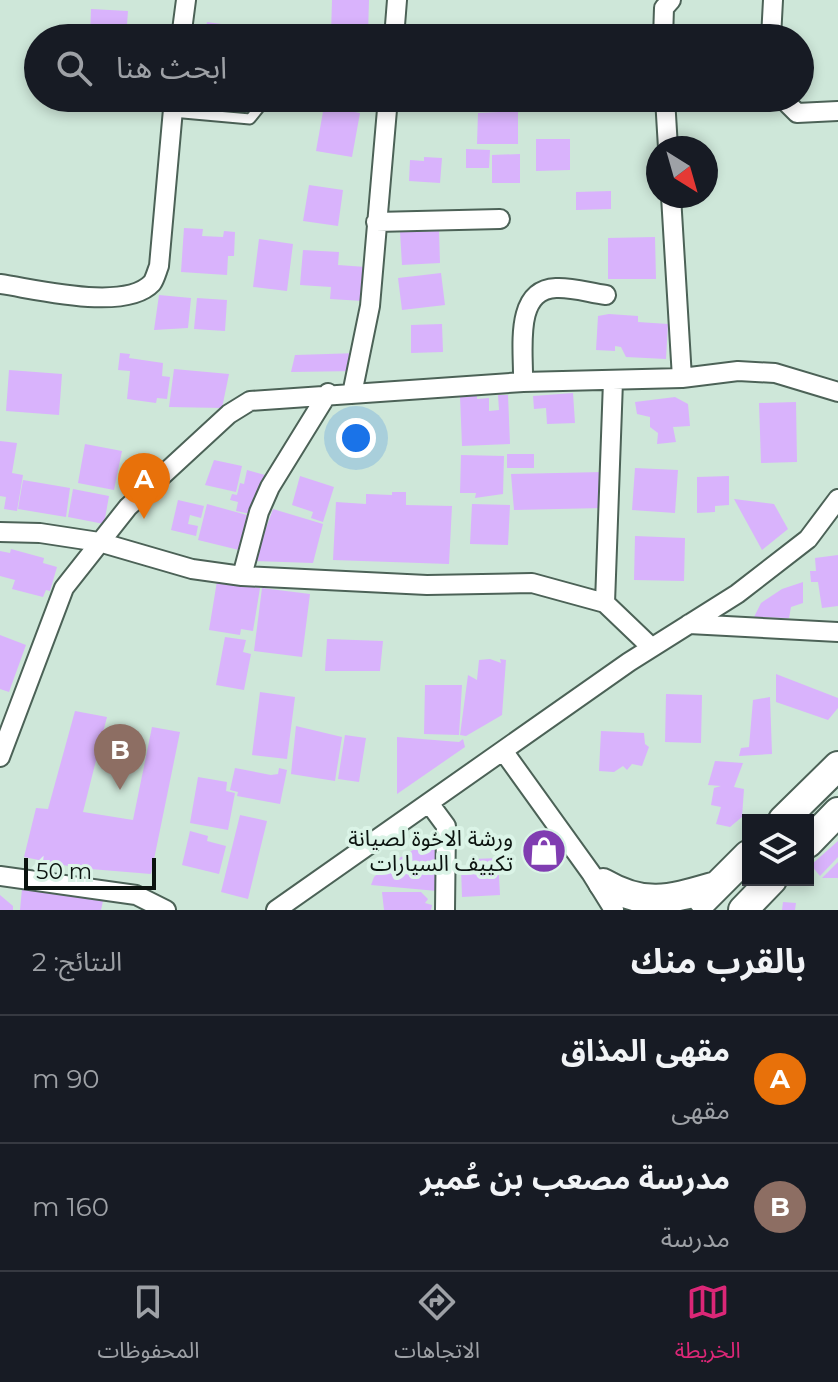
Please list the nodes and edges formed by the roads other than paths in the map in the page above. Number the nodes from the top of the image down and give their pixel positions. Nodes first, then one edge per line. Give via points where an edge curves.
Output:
1 (186, 0) edge
2 (397, 0) edge
3 (671, 0) edge
4 (773, 0) edge
5 (183, 24) edge
6 (395, 24) edge
7 (663, 24) edge
8 (772, 24) edge
9 (838, 111) edge
10 (172, 112) edge
11 (212, 112) edge
12 (256, 112) edge
13 (387, 112) edge
14 (666, 112) edge
15 (796, 112) edge
16 (667, 136) edge
17 (672, 208) edge
18 (500, 219) dead end
19 (376, 222) junction
20 (0, 284) edge
21 (606, 295) dead end
22 (682, 378) junction
23 (613, 381) junction
24 (523, 382) junction
25 (838, 392) edge
26 (328, 393) junction
27 (352, 394) junction
28 (838, 499) edge
29 (0, 532) edge
30 (99, 542) junction
31 (242, 576) junction
32 (605, 603) junction
33 (689, 624) junction
34 (838, 632) edge
35 (651, 647) junction
36 (504, 752) junction
37 (0, 757) edge
38 (838, 766) edge
39 (429, 803) junction
40 (838, 812) edge
41 (789, 814) edge
42 (814, 837) edge
43 (742, 861) edge
44 (0, 876) edge
45 (716, 886) junction
46 (766, 886) edge
47 (602, 892) edge
48 (166, 910) edge
49 (276, 910) edge
50 (445, 910) edge
51 (633, 910) edge
52 (693, 910) edge
53 (743, 910) edge

1 - 5 street
2 - 6 street
3 - 7 street via 664,8
4 - 8 street
9 - 15 street
10 - 20 street via 159,266 153,282 134,294 112,297
11 - 12 lane via 250,119
13 - 19 street
14 - 16 street
17 - 22 street
18 - 19 street
19 - 27 street via 370,306
21 - 24 street via 556,287 536,293 525,319
22 - 23 street
22 - 25 street via 775,373
23 - 24 street
23 - 32 street
24 - 27 street
26 - 27 street
26 - 30 street via 250,401 229,414 128,507
26 - 31 street via 270,487
28 - 33 street via 808,539
29 - 30 street
30 - 31 street via 192,569
30 - 37 street via 64,588
31 - 32 street via 427,585 532,583
32 - 35 street
33 - 34 street
33 - 35 street
35 - 36 street
36 - 39 street
36 - 47 street
38 - 41 main road
39 - 49 street
39 - 50 street via 446,826
40 - 42 main road
43 - 45 main road
44 - 48 street via 136,895
45 - 47 main road via 662,900
45 - 52 main road
46 - 53 main road
47 - 51 street

